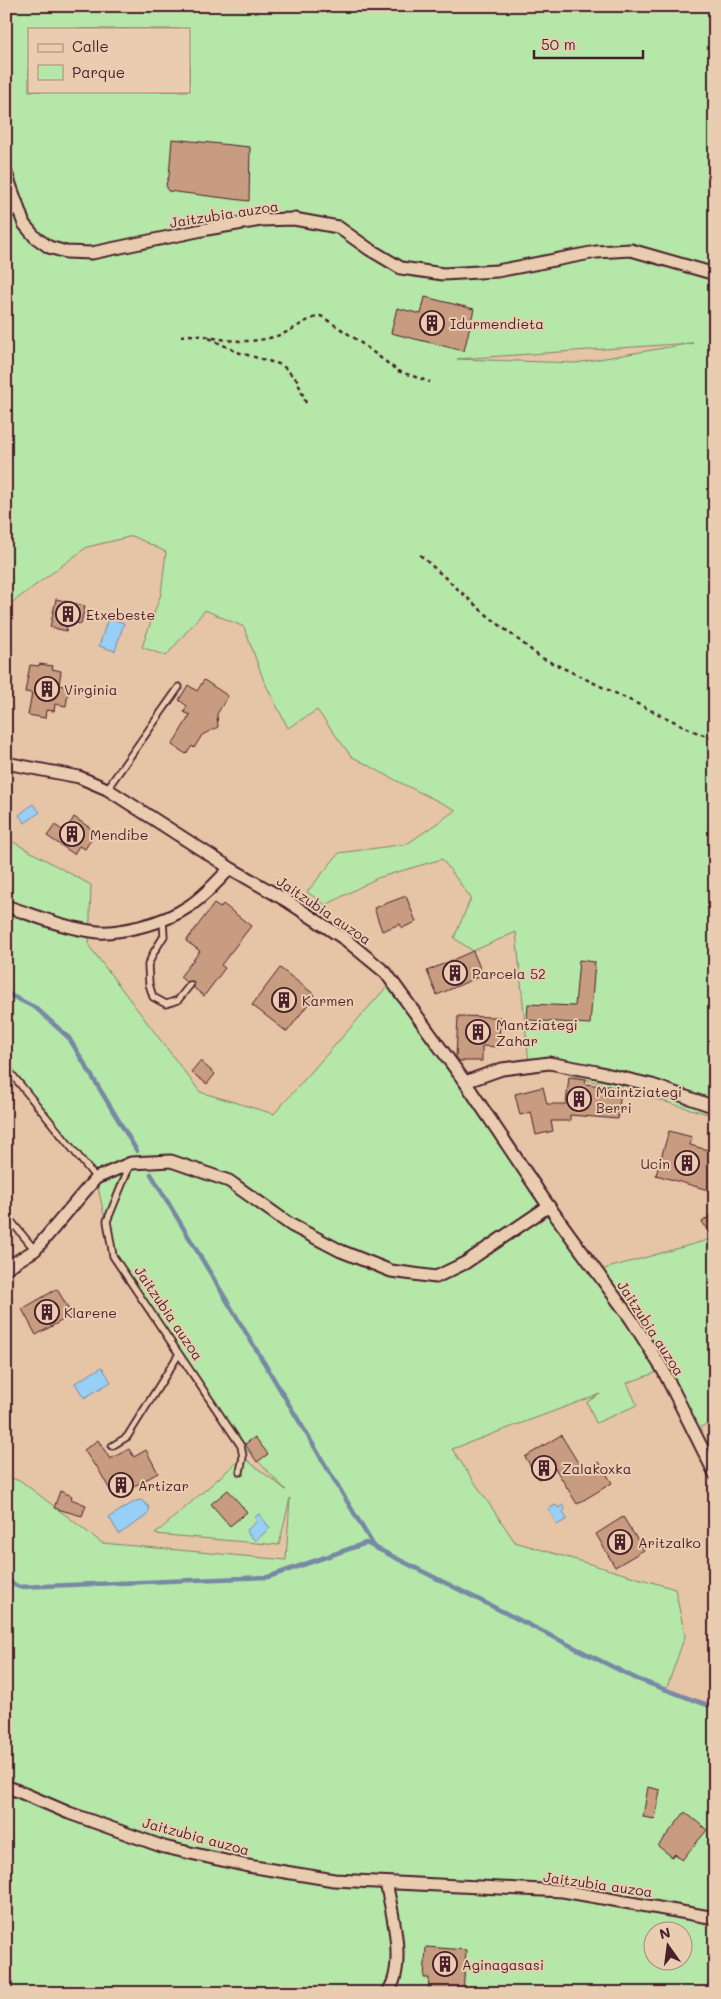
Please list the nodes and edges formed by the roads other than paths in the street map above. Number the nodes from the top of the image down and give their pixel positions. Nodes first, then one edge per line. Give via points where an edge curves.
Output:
1 (6, 173) edge
2 (17, 204) junction
3 (6, 215) edge
4 (715, 274) edge
5 (179, 687) dead end
6 (6, 763) edge
7 (107, 789) junction
8 (230, 868) junction
9 (6, 906) edge
10 (163, 921) junction
11 (190, 985) dead end
12 (6, 1067) edge
13 (465, 1082) junction
14 (715, 1107) edge
15 (131, 1163) junction
16 (96, 1178) junction
17 (549, 1206) junction
18 (6, 1215) edge
19 (35, 1250) junction
20 (6, 1268) edge
21 (179, 1354) junction
22 (112, 1446) dead end
23 (240, 1472) dead end
24 (715, 1474) edge
25 (6, 1786) edge
26 (386, 1884) junction
27 (715, 1918) edge
28 (387, 1993) edge

1 - 2 street, Jaitzubia auzoa
2 - 3 street
2 - 4 street, Jaitzubia auzoa via 24,224 35,237 49,247 66,252 92,253 207,229 261,220 294,219 338,227 401,268 443,274 497,271 596,252 631,250
5 - 7 lane
6 - 7 street, Jaitzubia auzoa via 78,777
7 - 8 street, Jaitzubia auzoa
8 - 10 street via 190,907
8 - 13 street, Jaitzubia auzoa via 346,940 386,973
9 - 10 street via 64,925 98,932 128,930
10 - 11 lane via 164,936 148,965 149,984 154,997 166,1004 178,1000
12 - 16 lane
13 - 14 street via 502,1069 549,1064 652,1085
13 - 17 street, Jaitzubia auzoa
15 - 16 street
15 - 17 street via 171,1161 229,1181 291,1226 340,1251 392,1271 436,1277 465,1263
15 - 21 lane, Jaitzubia auzoa via 107,1221 113,1256
16 - 19 street
17 - 24 street, Jaitzubia auzoa via 631,1319 663,1370
18 - 19 lane
19 - 20 street
21 - 22 lane via 126,1437
21 - 23 lane, Jaitzubia auzoa via 240,1446 243,1457
25 - 26 street, Jaitzubia auzoa via 69,1813 164,1846 258,1868
26 - 27 street, Jaitzubia auzoa via 563,1891
26 - 28 street via 396,1930 397,1962 392,1988

